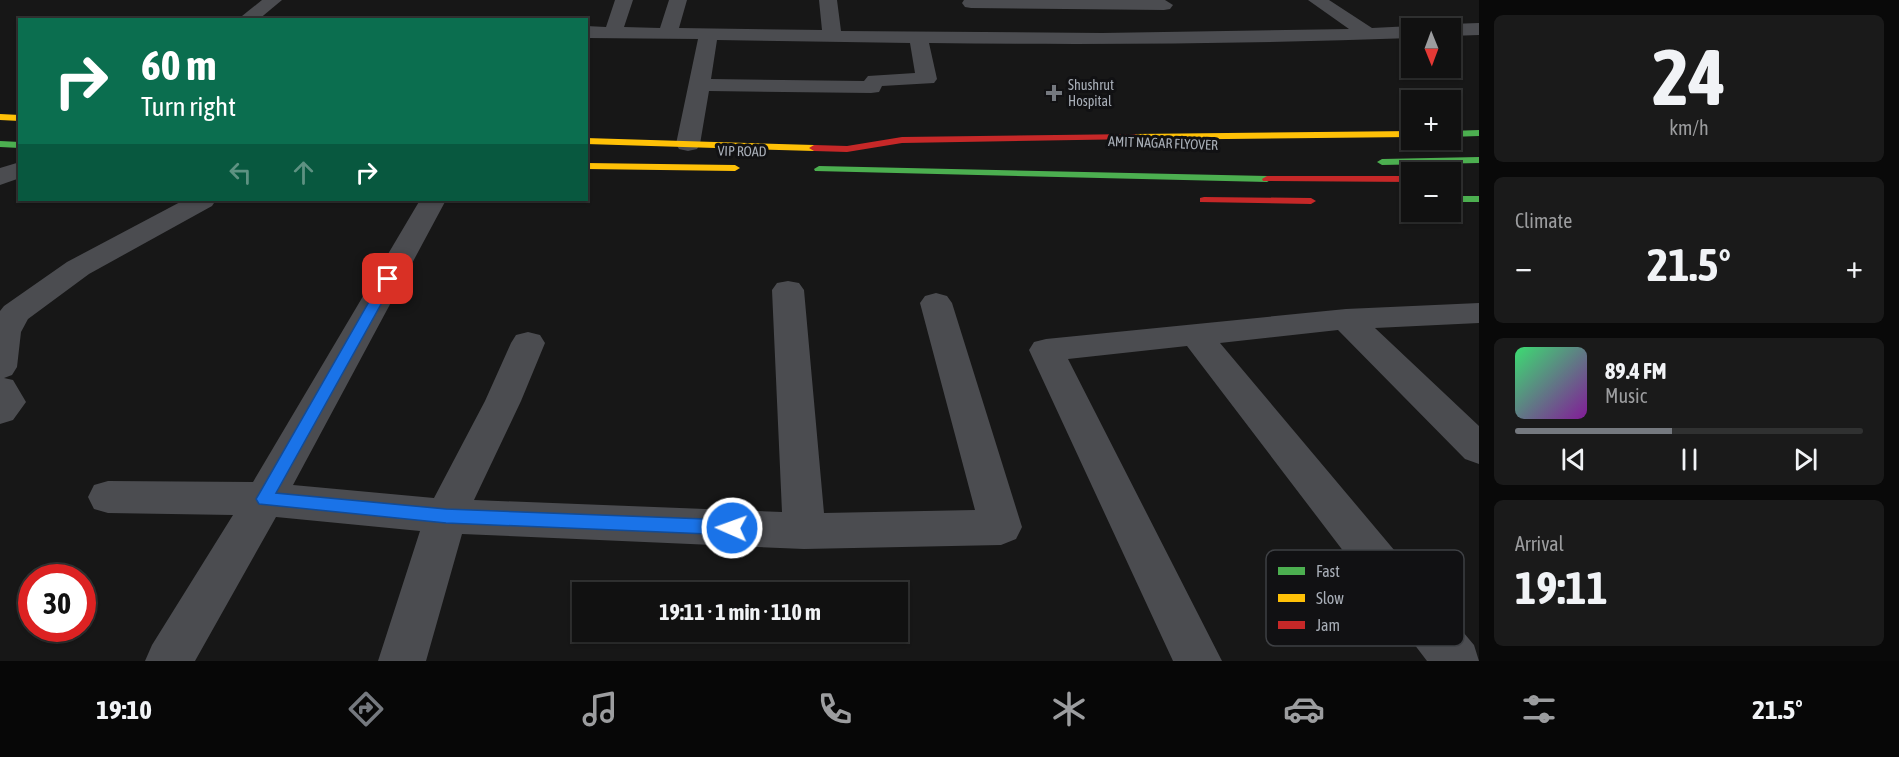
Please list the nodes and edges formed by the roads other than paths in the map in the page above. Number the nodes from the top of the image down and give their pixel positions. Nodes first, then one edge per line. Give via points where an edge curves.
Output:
1 (273, 0) edge
2 (624, 0) edge
3 (678, 0) edge
4 (828, 0) edge
5 (1317, 0) edge
6 (970, 1) edge
7 (1170, 10) edge
8 (249, 18) edge
9 (1479, 29) edge
10 (1461, 30) edge
11 (588, 32) edge
12 (613, 33) junction
13 (668, 33) junction
14 (1401, 33) edge
15 (709, 34) junction
16 (1369, 34) junction
17 (832, 35) junction
18 (918, 36) junction
19 (988, 37) junction
20 (1199, 37) junction
21 (699, 85) junction
22 (1479, 133) edge
23 (1461, 134) edge
24 (1401, 135) edge
25 (588, 141) edge
26 (0, 144) edge
27 (688, 144) junction
28 (18, 145) edge
29 (847, 148) junction
30 (1002, 153) dead end
31 (1479, 160) edge
32 (1364, 162) dead end
33 (588, 166) edge
34 (754, 168) dead end
35 (802, 168) dead end
36 (18, 170) edge
37 (897, 170) junction
38 (0, 177) edge
39 (1401, 179) edge
40 (936, 187) dead end
41 (1461, 199) edge
42 (1479, 199) edge
43 (1195, 200) dead end
44 (201, 201) edge
45 (432, 201) edge
46 (1321, 201) dead end
47 (788, 290) dead end
48 (936, 303) dead end
49 (1479, 313) edge
50 (1346, 319) junction
51 (1195, 334) junction
52 (528, 343) dead end
53 (0, 367) edge
54 (0, 389) edge
55 (0, 411) edge
56 (1479, 449) edge
57 (108, 497) dead end
58 (265, 499) junction
59 (446, 516) junction
60 (804, 531) junction
61 (1368, 550) edge
62 (1445, 646) edge
63 (169, 661) edge
64 (402, 661) edge
65 (1198, 661) edge
66 (1457, 661) edge

1 - 8 street
2 - 12 street
3 - 13 street
4 - 17 street
5 - 16 street
6 - 7 street
6 - 19 street
7 - 20 street
9 - 10 street
11 - 12 street
12 - 13 street
13 - 15 street
14 - 16 street
15 - 17 street
15 - 21 street
16 - 20 street
17 - 18 street
18 - 19 street
18 - 21 street via 927,79 875,80 871,87
19 - 20 street
21 - 27 street
22 - 23 main road
24 - 29 main road via 902,140
25 - 27 main road
26 - 28 main road
27 - 29 main road
29 - 30 main road
31 - 32 main road
33 - 34 main road, VIP ROAD
35 - 37 main road
36 - 38 street
37 - 39 main road via 1203,179
37 - 40 main road
41 - 42 main road
43 - 46 main road
44 - 53 street via 78,268 22,307 4,332
45 - 58 street
47 - 60 street
48 - 60 street via 1001,527
49 - 50 street
50 - 51 street
50 - 56 street
51 - 61 street
51 - 65 street via 1046,350
52 - 59 street
54 - 55 street via 8,402
57 - 58 street
58 - 59 street
58 - 63 street
59 - 60 street
59 - 64 street
62 - 66 street

